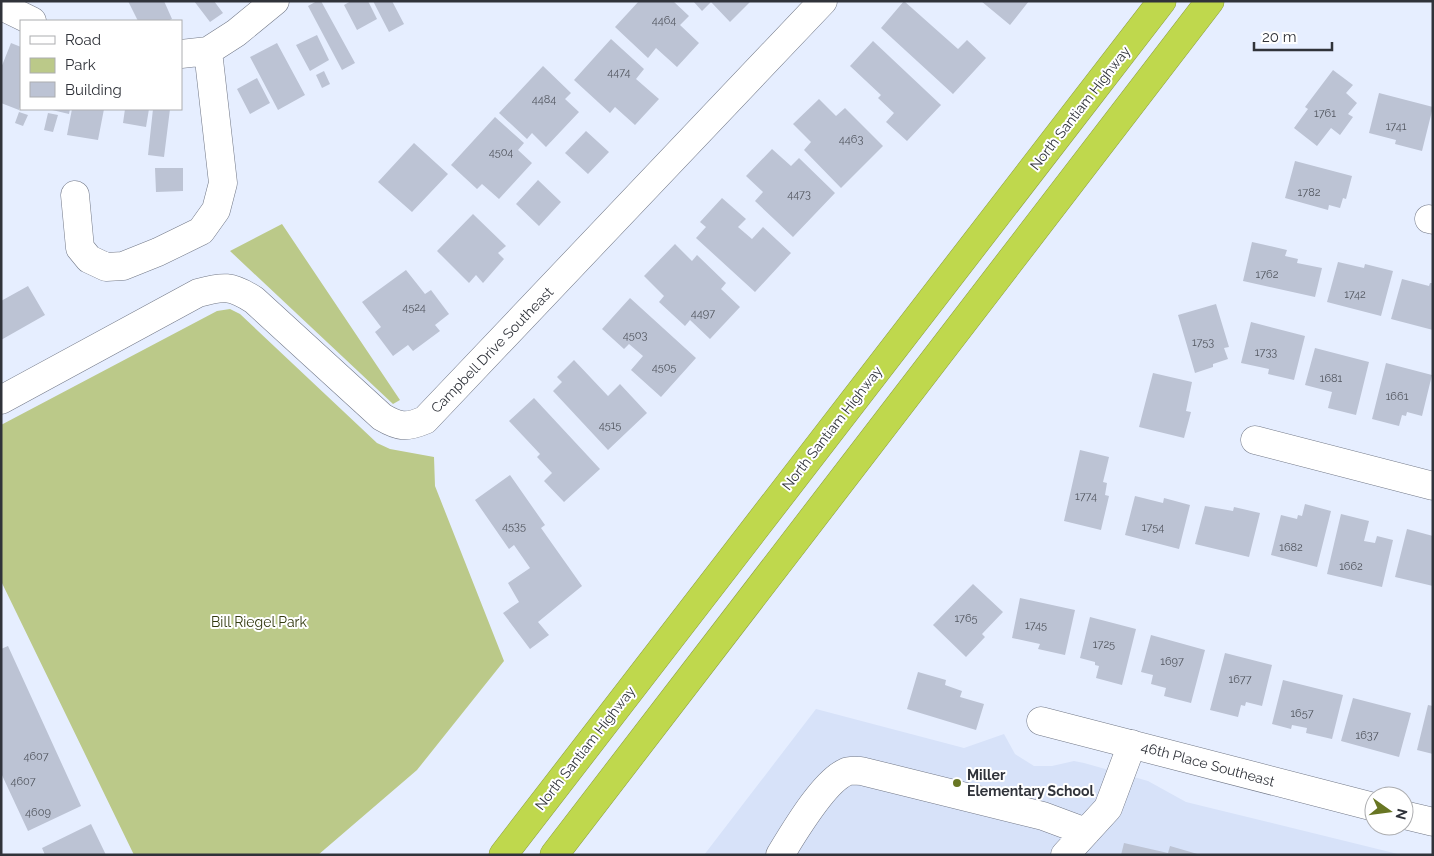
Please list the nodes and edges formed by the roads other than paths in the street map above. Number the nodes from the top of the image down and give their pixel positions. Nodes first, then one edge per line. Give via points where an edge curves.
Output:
1 (275, 1) edge
2 (823, 1) edge
3 (1162, 1) edge
4 (1210, 1) edge
5 (1, 6) edge
6 (30, 20) edge
7 (208, 52) junction
8 (182, 54) edge
9 (75, 195) dead end
10 (1, 400) edge
11 (1255, 440) dead end
12 (1433, 486) edge
13 (1041, 721) dead end
14 (1132, 744) junction
15 (1364, 804) edge
16 (1414, 817) edge
17 (1433, 822) edge
18 (1086, 832) junction
19 (503, 855) edge
20 (554, 855) edge
21 (780, 855) edge
22 (1065, 855) edge

1 - 7 street via 236,34
2 - 10 street, Campbell Drive Southeast via 425,420 412,425 397,425 382,417 254,300 238,290 221,286 198,293
3 - 19 highway, North Santiam Highway
4 - 20 highway
5 - 6 street
7 - 8 street
7 - 9 street via 223,183 216,210 201,231 123,266 106,267 89,259 80,248
11 - 12 street
13 - 14 street, 46th Place Southeast
14 - 15 street, 46th Place Southeast
14 - 18 street via 1108,808
16 - 17 street
18 - 21 street via 1043,816 861,771 847,771 802,818
18 - 22 street

